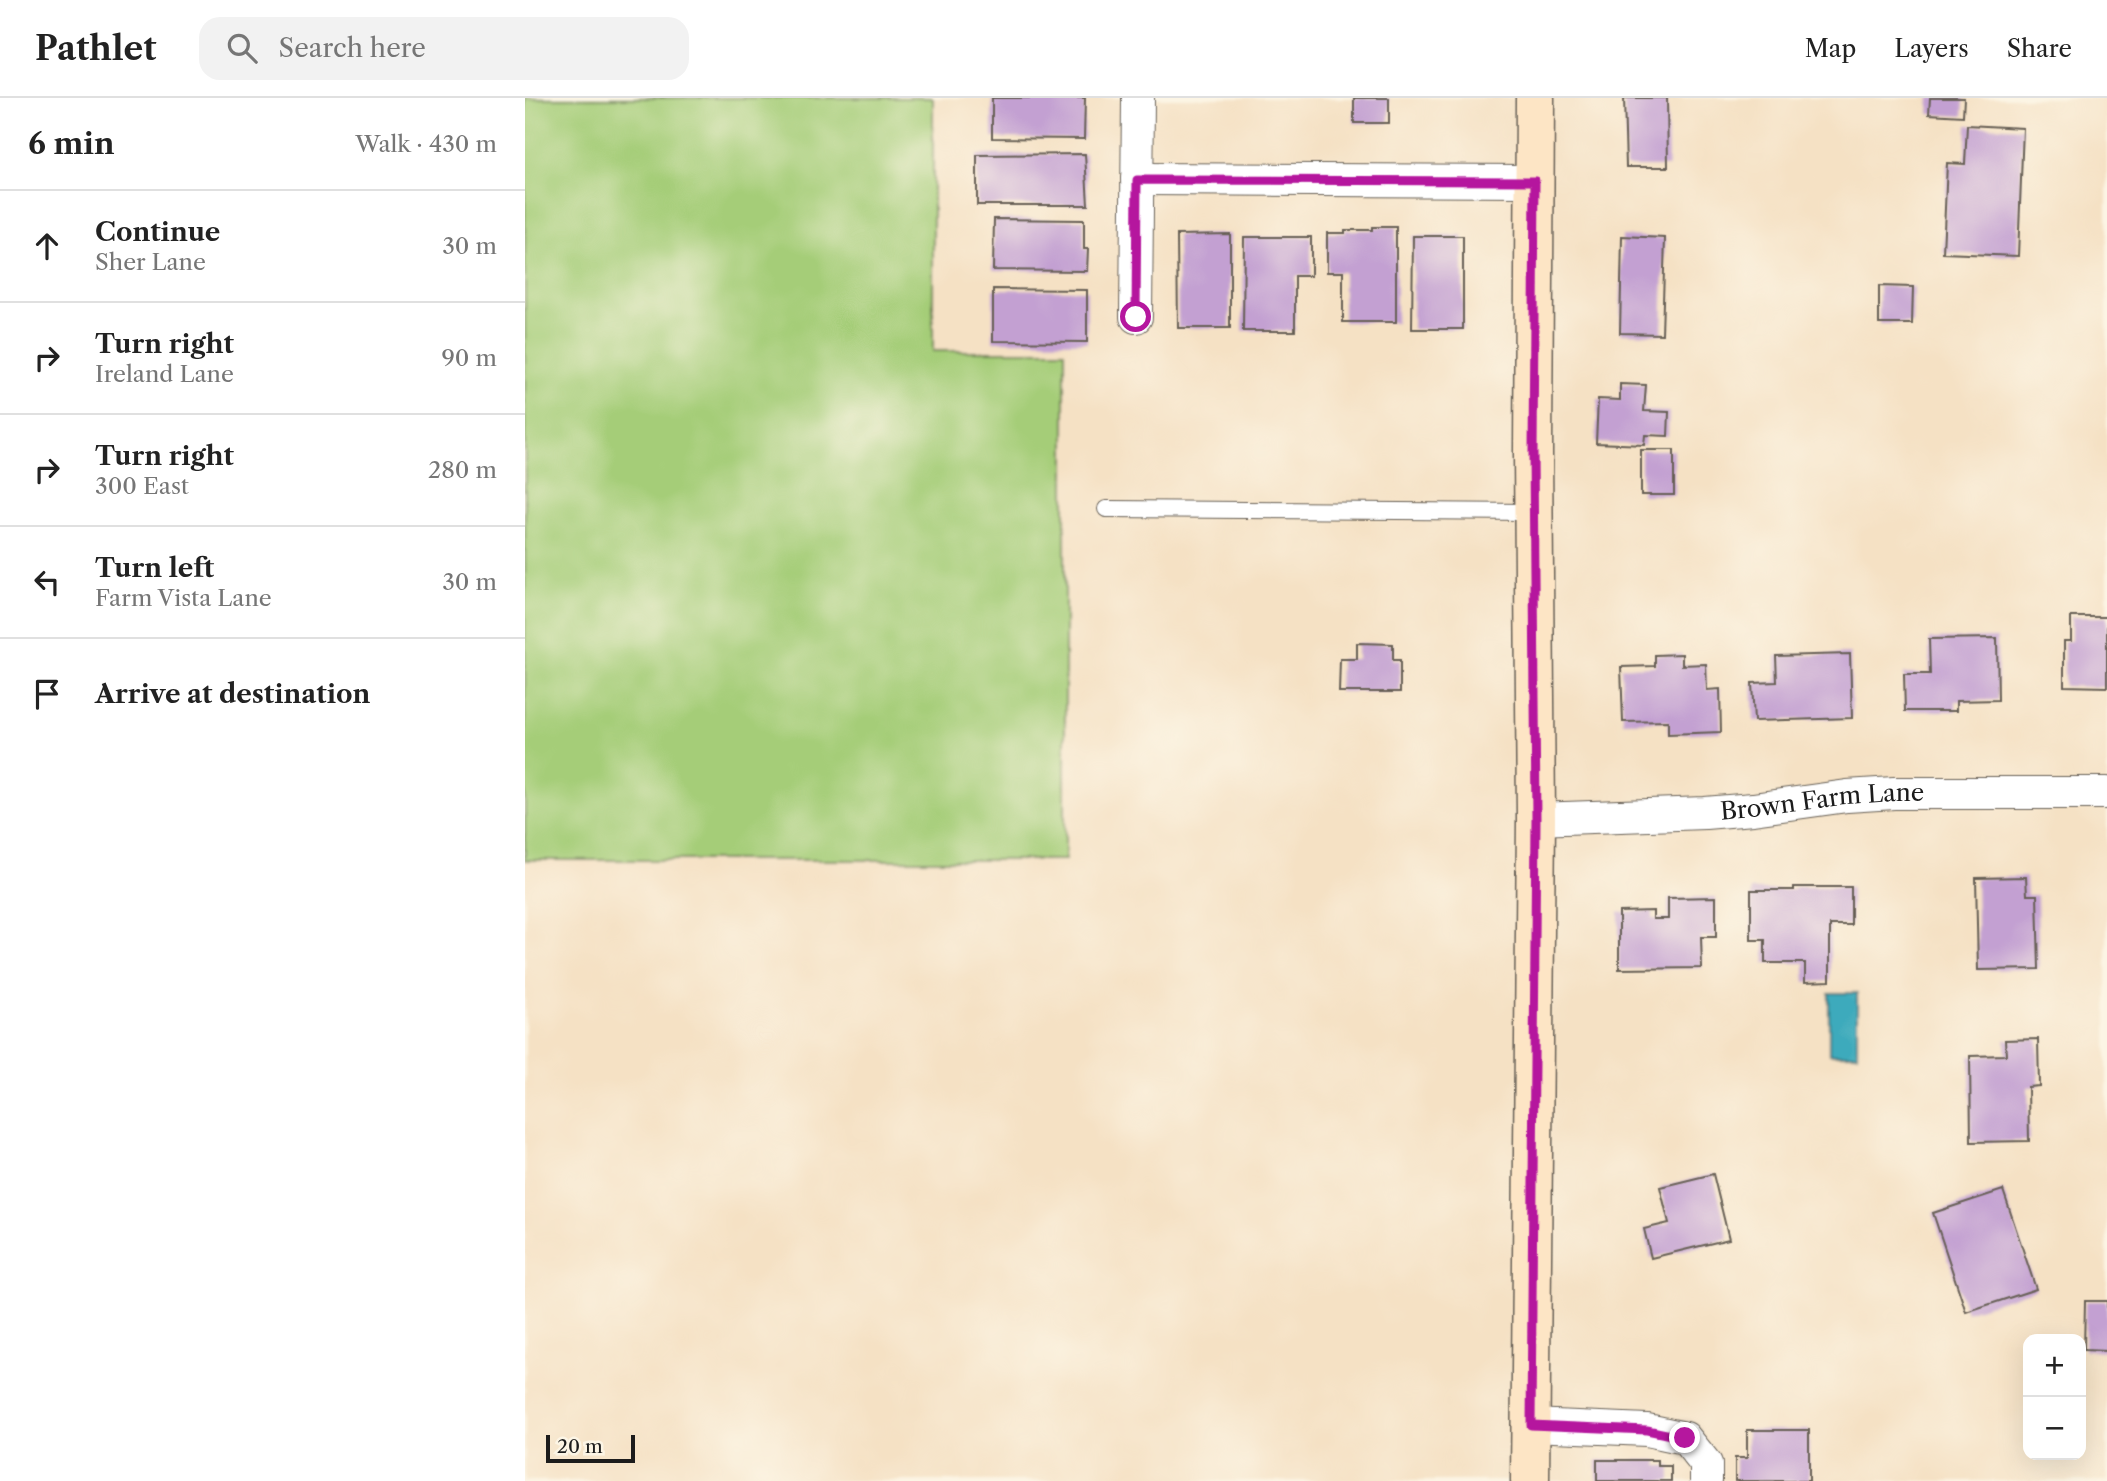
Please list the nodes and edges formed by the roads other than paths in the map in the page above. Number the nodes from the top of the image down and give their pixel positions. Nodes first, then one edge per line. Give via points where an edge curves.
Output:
1 (1138, 98) edge
2 (1535, 98) edge
3 (1137, 180) junction
4 (1535, 181) junction
5 (1136, 317) dead end
6 (1106, 509) dead end
7 (1534, 512) junction
8 (2107, 793) edge
9 (1536, 819) junction
10 (1531, 1425) junction
11 (1530, 1481) edge
12 (1706, 1481) edge

1 - 3 street
2 - 4 main road
3 - 4 street
3 - 5 street
4 - 7 main road
6 - 7 lane
7 - 9 main road
8 - 9 street, Brown Farm Lane via 1894,793 1705,813
9 - 10 main road
10 - 11 main road
10 - 12 street via 1647,1430 1685,1438 1706,1464

